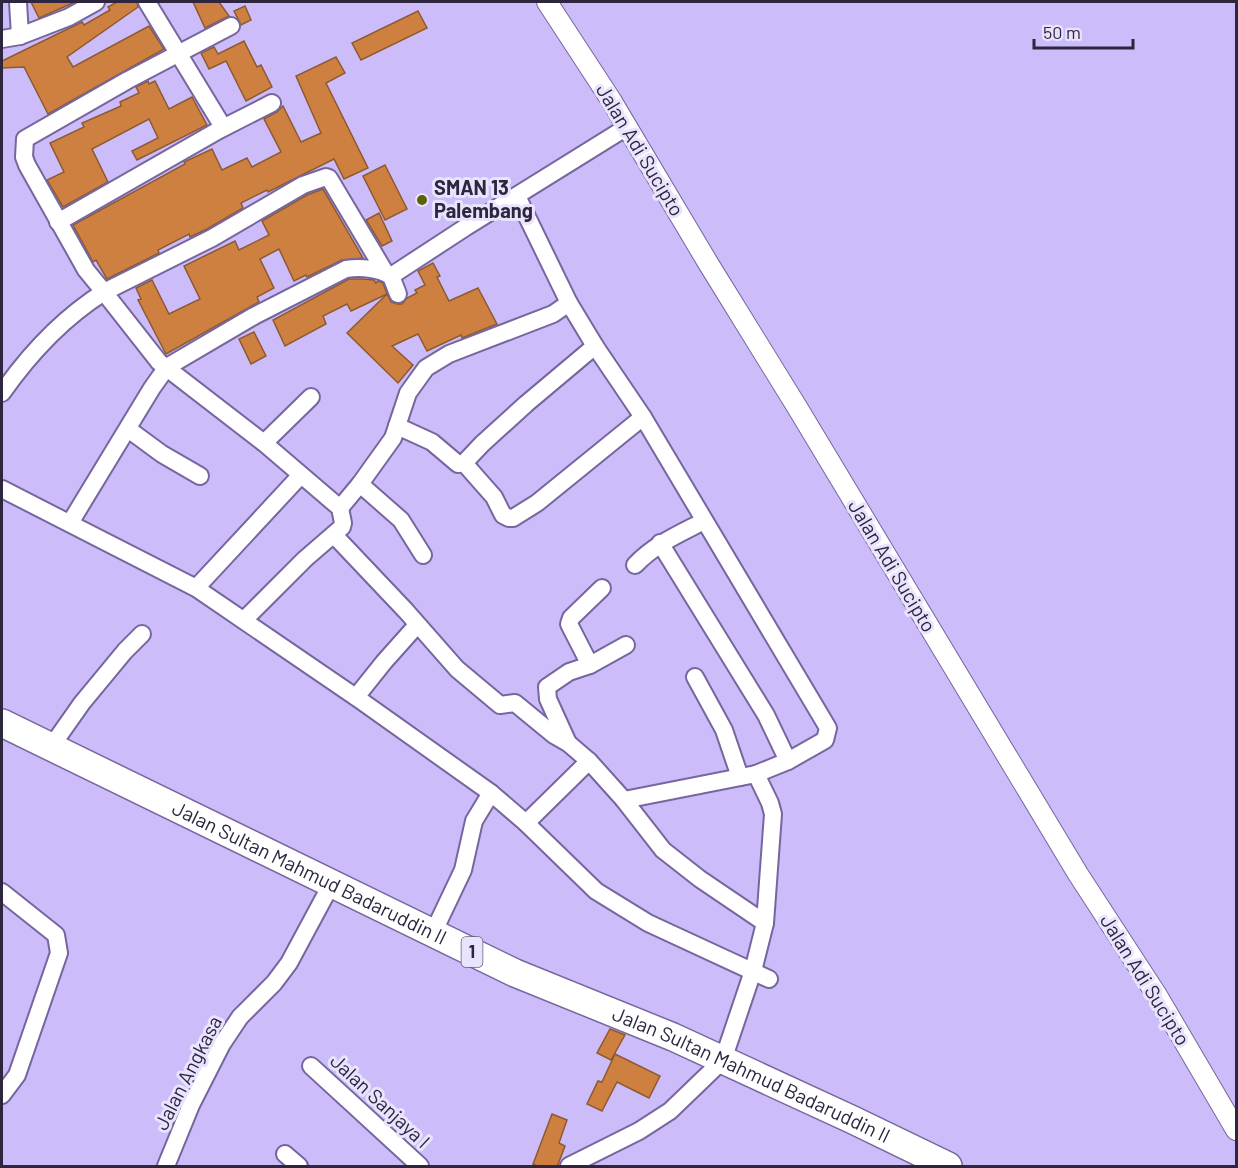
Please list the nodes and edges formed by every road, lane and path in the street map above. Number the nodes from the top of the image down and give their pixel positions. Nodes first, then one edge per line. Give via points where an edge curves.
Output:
1 (18, 2) edge
2 (96, 2) edge
3 (147, 2) edge
4 (547, 2) edge
5 (231, 26) dead end
6 (20, 36) junction
7 (2, 39) edge
8 (177, 53) junction
9 (272, 103) dead end
10 (627, 127) junction
11 (223, 128) junction
12 (517, 196) junction
13 (58, 222) junction
14 (388, 274) junction
15 (104, 292) junction
16 (398, 294) dead end
17 (569, 303) junction
18 (595, 346) junction
19 (167, 367) junction
20 (2, 393) edge
21 (311, 397) dead end
22 (643, 417) junction
23 (397, 426) junction
24 (128, 429) junction
25 (264, 444) junction
26 (464, 464) junction
27 (200, 476) dead end
28 (300, 476) junction
29 (360, 484) junction
30 (2, 489) edge
31 (340, 508) junction
32 (704, 521) junction
33 (70, 523) junction
34 (334, 535) junction
35 (660, 543) junction
36 (423, 555) dead end
37 (635, 565) dead end
38 (196, 588) junction
39 (602, 588) dead end
40 (244, 620) junction
41 (417, 625) junction
42 (142, 634) dead end
43 (626, 645) dead end
44 (590, 665) junction
45 (695, 677) dead end
46 (356, 697) junction
47 (2, 723) edge
48 (568, 743) junction
49 (51, 747) junction
50 (589, 761) junction
51 (788, 761) junction
52 (748, 776) junction
53 (491, 793) junction
54 (624, 800) junction
55 (526, 823) junction
56 (332, 883) junction
57 (2, 892) edge
58 (765, 923) junction
59 (432, 933) junction
60 (753, 971) junction
61 (770, 979) dead end
62 (723, 1060) junction
63 (311, 1066) dead end
64 (2, 1095) edge
65 (1236, 1130) edge
66 (285, 1154) dead end
67 (166, 1167) edge
68 (299, 1167) edge
69 (420, 1167) edge
70 (569, 1167) edge
71 (948, 1167) edge

1 - 6 street
2 - 6 street
3 - 8 street
4 - 10 street, Jalan Adi Sucipto
5 - 8 street
6 - 7 street
8 - 11 street
8 - 13 street via 25,139 27,165
9 - 11 street
10 - 12 street
10 - 65 street, Jalan Adi Sucipto
11 - 13 street
12 - 14 street
12 - 17 street
13 - 15 street
14 - 15 street via 326,177 303,185 212,238
14 - 16 street
14 - 19 street via 346,269
15 - 19 street
15 - 20 street via 49,335
17 - 18 street
17 - 23 street via 553,314 449,354 426,368 408,393
18 - 22 street
18 - 26 street via 526,404
19 - 24 street
19 - 25 street
21 - 25 street
22 - 26 street via 513,518 503,515 494,497
22 - 32 street
23 - 26 street via 432,442 458,464
23 - 29 street via 393,438
24 - 27 street
24 - 33 street
25 - 28 street
28 - 31 street
28 - 38 street
29 - 31 street
29 - 36 street via 401,520
30 - 33 street
31 - 34 street via 343,523
32 - 35 street
32 - 51 street via 828,728 825,740
33 - 38 street
34 - 40 street
34 - 41 street
35 - 37 street
35 - 51 street via 766,715
38 - 40 street
39 - 44 street via 569,624
40 - 46 street
41 - 46 street
41 - 48 street via 495,703 515,703
42 - 49 street via 82,703
43 - 44 street
44 - 48 street via 569,672 547,687 548,699
45 - 52 street
46 - 53 street
47 - 49 highway, Jalan Sultan Mahmud Badaruddin II / 1
48 - 50 street
49 - 56 highway, Jalan Sultan Mahmud Badaruddin II / 1
50 - 54 street
50 - 55 street
51 - 52 street
52 - 54 street
52 - 58 street via 770,803 772,814
53 - 55 street
53 - 59 street via 474,821 463,870
54 - 58 street via 663,850
55 - 60 street via 596,891 648,923
56 - 59 highway, Jalan Sultan Mahmud Badaruddin II / 1
56 - 67 street, Jalan Angkasa via 289,963 240,1017 222,1044
57 - 64 street via 56,935 59,953 17,1075
58 - 60 street
59 - 62 highway, Jalan Sultan Mahmud Badaruddin II / 1 via 515,973
60 - 61 street
60 - 62 street
62 - 70 street via 670,1111
62 - 71 highway, Jalan Sultan Mahmud Badaruddin II / 1
63 - 69 street, Jalan Sanjaya I
66 - 68 street

